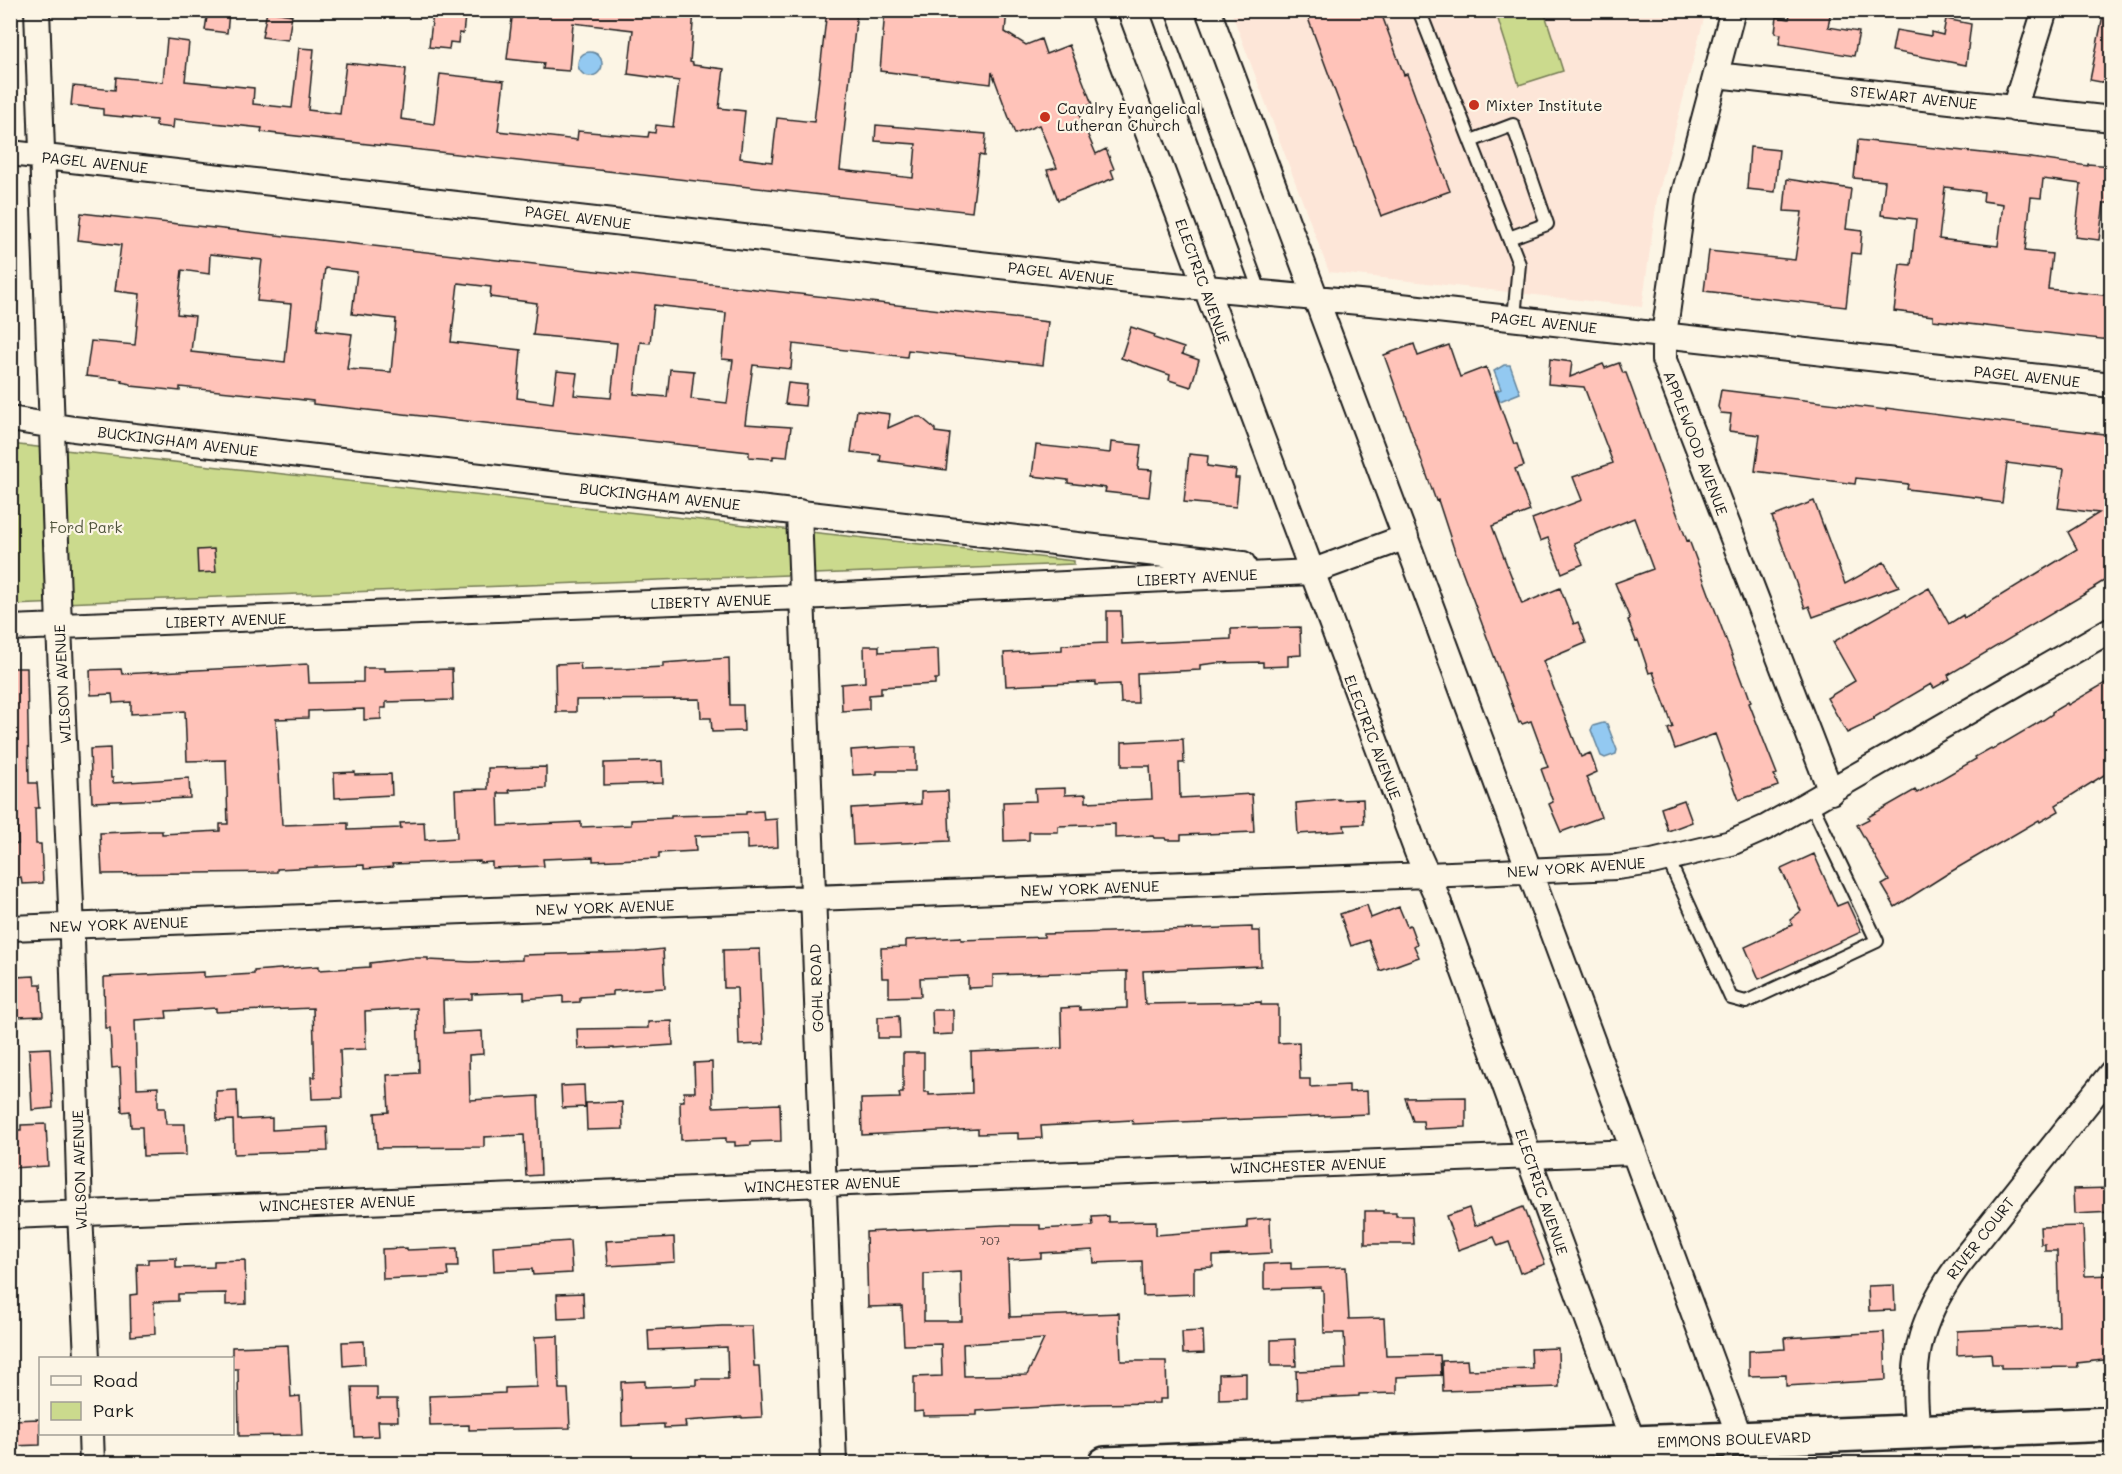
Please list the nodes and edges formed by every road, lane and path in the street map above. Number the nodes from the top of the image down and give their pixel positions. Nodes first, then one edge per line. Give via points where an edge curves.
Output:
1 (37, 10) edge
2 (1102, 10) edge
3 (1157, 10) edge
4 (1208, 10) edge
5 (1419, 10) edge
6 (1733, 10) edge
7 (2044, 10) edge
8 (1716, 75) junction
9 (2014, 109) junction
10 (2112, 119) edge
11 (1471, 141) junction
12 (10, 153) edge
13 (42, 156) junction
14 (1509, 238) junction
15 (1206, 289) junction
16 (1261, 294) junction
17 (1316, 298) junction
18 (1514, 318) junction
19 (1664, 335) junction
20 (2112, 385) edge
21 (10, 419) edge
22 (53, 426) junction
23 (799, 512) junction
24 (1406, 537) junction
25 (1311, 572) junction
26 (802, 597) junction
27 (59, 626) junction
28 (10, 628) edge
29 (2112, 629) edge
30 (1821, 797) junction
31 (1668, 859) junction
32 (1530, 871) junction
33 (1427, 875) junction
34 (813, 899) junction
35 (72, 926) junction
36 (10, 928) edge
37 (2112, 1072) edge
38 (1634, 1152) junction
39 (1528, 1156) junction
40 (823, 1184) junction
41 (80, 1213) junction
42 (10, 1216) edge
43 (87, 1357) edge
44 (2112, 1424) edge
45 (1918, 1431) junction
46 (91, 1435) edge
47 (1740, 1438) junction
48 (1637, 1453) edge
49 (92, 1464) edge
50 (834, 1464) edge
51 (1105, 1464) edge

1 - 13 street, WILSON AVENUE
2 - 15 street, ELECTRIC AVENUE
3 - 16 lane
4 - 17 street
5 - 11 lane
6 - 8 street, APPLEWOOD AVENUE
7 - 9 street
8 - 9 street, STEWART AVENUE
8 - 19 street, APPLEWOOD AVENUE via 1684,194
9 - 10 street, STEWART AVENUE
11 - 14 lane
11 - 14 lane via 1513,125 1547,224
12 - 13 street, PAGEL AVENUE
13 - 15 street, PAGEL AVENUE
13 - 22 street, WILSON AVENUE
14 - 18 lane via 1519,264
15 - 16 street, PAGEL AVENUE
15 - 25 street, ELECTRIC AVENUE
16 - 17 street, PAGEL AVENUE
17 - 18 street, PAGEL AVENUE
17 - 24 street
18 - 19 street, PAGEL AVENUE
19 - 20 street, PAGEL AVENUE
19 - 30 street, APPLEWOOD AVENUE via 1664,360
21 - 22 street, BUCKINGHAM AVENUE
22 - 23 street, BUCKINGHAM AVENUE
22 - 27 street, WILSON AVENUE
23 - 25 street, BUCKINGHAM AVENUE
23 - 26 street, GOHL ROAD
24 - 25 street, LIBERTY AVENUE
24 - 32 street
25 - 26 street, LIBERTY AVENUE
25 - 33 street, ELECTRIC AVENUE
26 - 27 street, LIBERTY AVENUE
26 - 34 street, GOHL ROAD
27 - 28 street, LIBERTY AVENUE
27 - 35 street, WILSON AVENUE
29 - 30 street, NEW YORK AVENUE
30 - 31 street, NEW YORK AVENUE via 1731,843
30 - 31 lane via 1877,941 1746,1002 1731,998
31 - 32 street, NEW YORK AVENUE via 1617,867
32 - 33 street, NEW YORK AVENUE
32 - 38 street
33 - 34 street, NEW YORK AVENUE
33 - 39 street, ELECTRIC AVENUE
34 - 35 street, NEW YORK AVENUE
34 - 40 street, GOHL ROAD
35 - 36 street, NEW YORK AVENUE
35 - 41 street, WILSON AVENUE
37 - 45 street, RIVER COURT via 1941,1290 1923,1328 1915,1362
38 - 39 street, WINCHESTER AVENUE
38 - 47 street
39 - 40 street, WINCHESTER AVENUE
39 - 48 street, ELECTRIC AVENUE
40 - 41 street, WINCHESTER AVENUE
40 - 50 street, GOHL ROAD
41 - 42 street, WINCHESTER AVENUE
41 - 43 street, WILSON AVENUE
44 - 45 street, EMMONS BOULEVARD
45 - 47 street, EMMONS BOULEVARD
46 - 49 street
47 - 48 street, EMMONS BOULEVARD
48 - 51 street, EMMONS BOULEVARD

